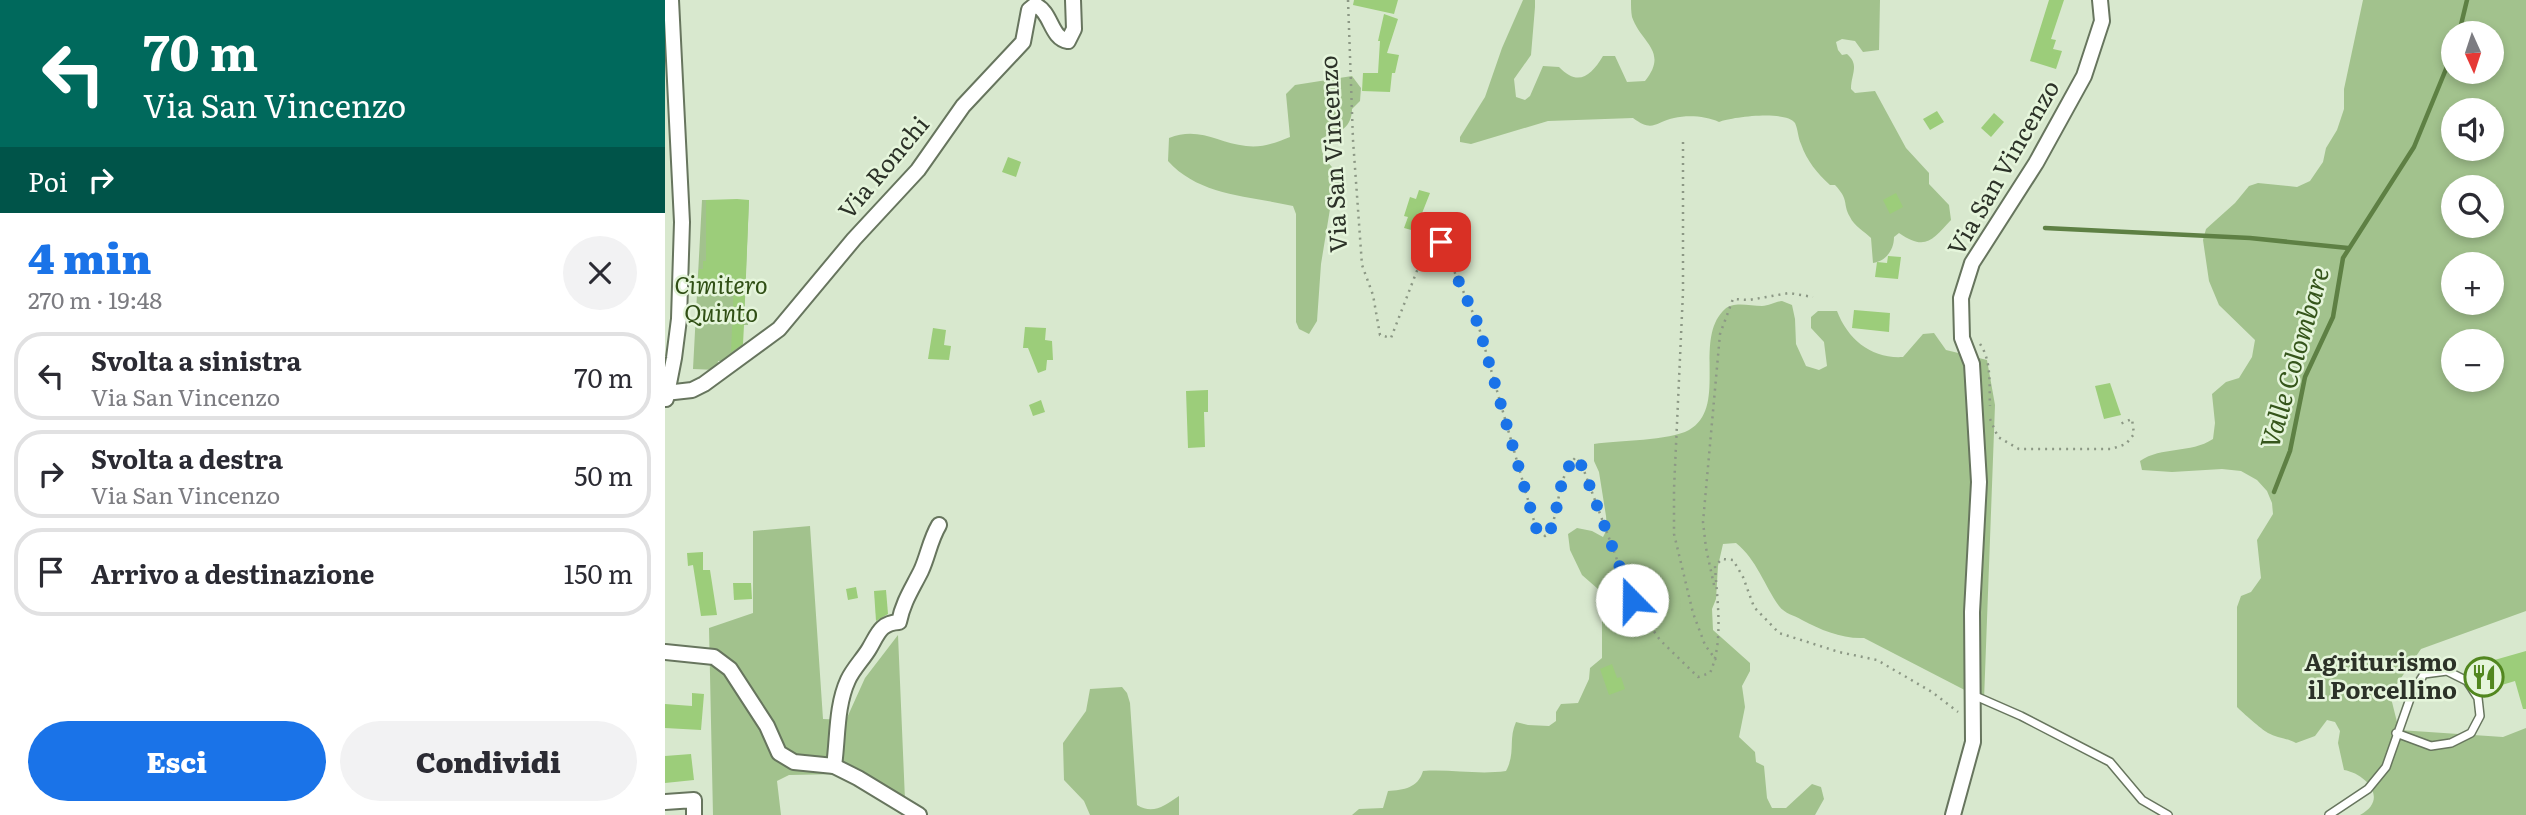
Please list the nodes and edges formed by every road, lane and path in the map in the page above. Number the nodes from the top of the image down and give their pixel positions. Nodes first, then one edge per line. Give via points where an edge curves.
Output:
1 (671, 0) edge
2 (1073, 0) edge
3 (1347, 0) edge
4 (2100, 0) edge
5 (1683, 142) dead end
6 (1813, 298) dead end
7 (696, 319) dead end
8 (733, 319) dead end
9 (1963, 342) junction
10 (666, 395) edge
11 (1990, 406) dead end
12 (1990, 419) dead end
13 (2120, 424) dead end
14 (939, 525) dead end
15 (1717, 595) junction
16 (665, 652) edge
17 (1716, 660) junction
18 (1972, 694) junction
19 (1972, 723) junction
20 (2396, 733) junction
21 (834, 766) junction
22 (665, 802) edge
23 (694, 815) edge
24 (919, 815) edge
25 (1954, 815) edge
26 (2168, 815) edge
27 (2329, 815) edge

1 - 10 street via 682,222 679,319
2 - 10 street, Via Ronchi via 1075,29 1068,40 1055,33 1043,8 1035,5 1029,10 1023,42 963,106 918,170 779,329 704,384
3 - 17 path, Via San Vincenzo via 1362,265 1380,335 1391,338 1425,250 1432,241 1441,242 1478,324 1536,528 1545,536 1550,531 1565,474 1576,457 1632,600 1660,640 1698,677 1710,673
4 - 9 street, Via San Vincenzo via 2102,21 2084,76 2036,163 1972,263 1961,298
5 - 17 path via 1674,534 1693,613
6 - 15 path via 1789,293 1734,299 1720,334 1703,522
7 - 8 path
9 - 11 path via 1979,343 1985,350
9 - 18 street, Via San Vincenzo via 1972,364 1979,482
12 - 13 path via 1998,437 2019,449 2111,449 2126,444 2134,434 2132,419
14 - 21 street via 902,603 899,622 880,628 848,680 839,708
15 - 17 path
15 - 19 path via 1715,566 1722,559 1733,560 1754,607 1779,633 1878,660
16 - 21 street via 714,657 730,669 779,753 794,762
18 - 19 street, Via San Vincenzo
18 - 26 lane via 2110,762 2142,800
19 - 25 street, Via San Vincenzo via 1973,741
20 - 20 lane via 2424,674 2447,671 2467,681 2478,698 2480,716 2471,733 2451,743 2431,746
20 - 27 lane via 2386,767 2368,789
21 - 24 street
22 - 23 street via 694,800

